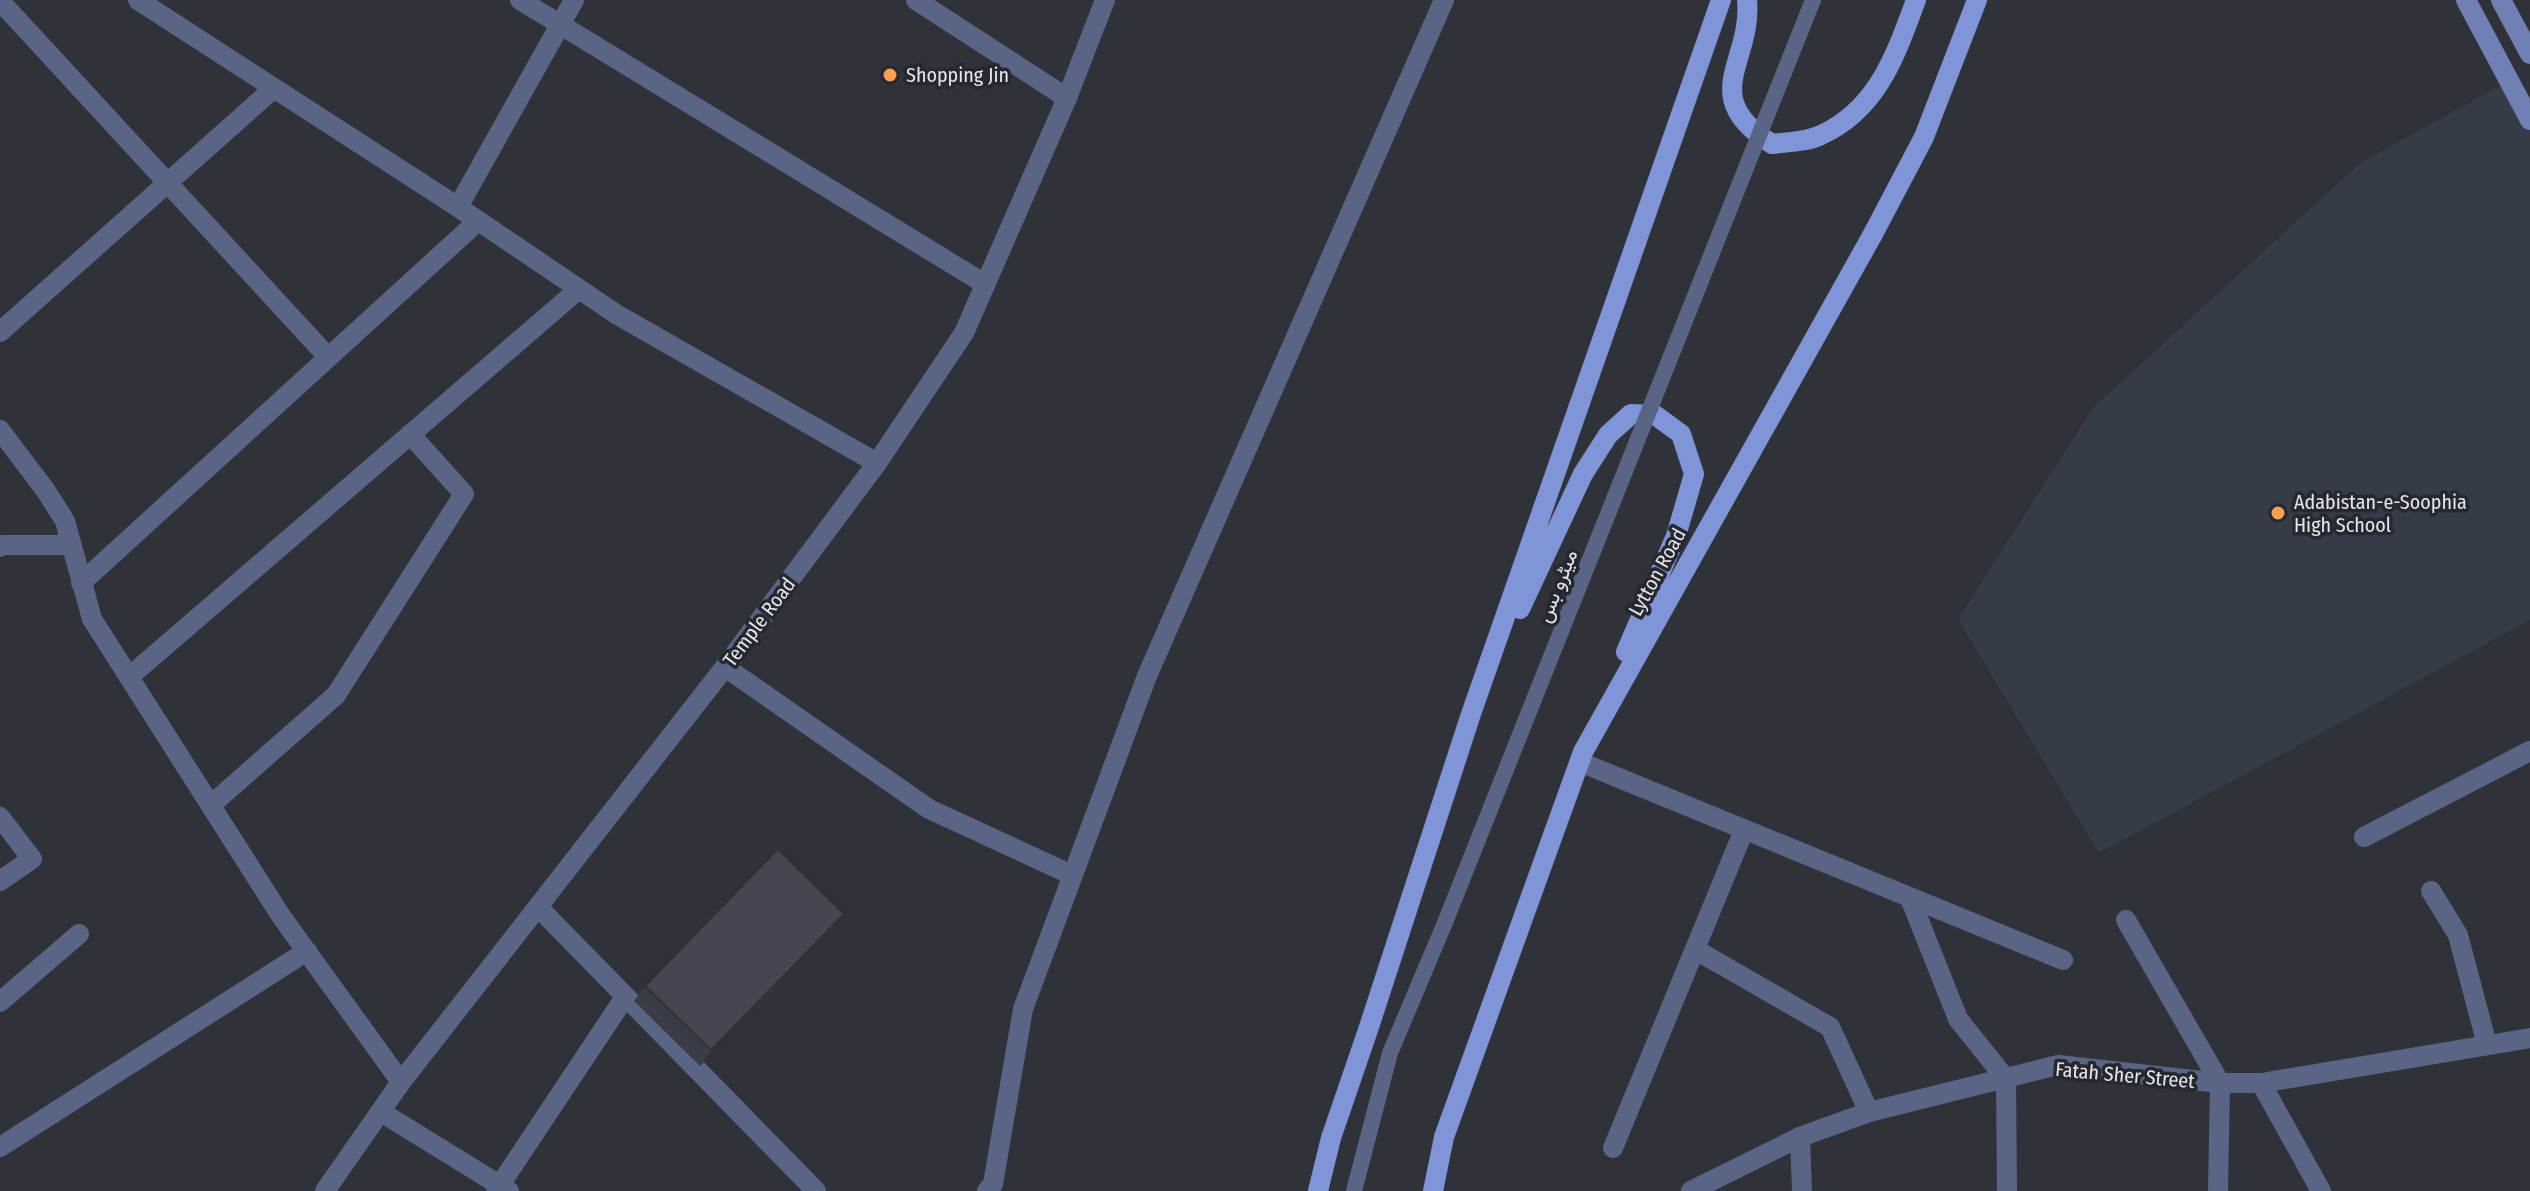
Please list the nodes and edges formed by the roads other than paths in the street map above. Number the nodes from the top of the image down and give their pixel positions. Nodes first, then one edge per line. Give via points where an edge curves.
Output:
1 (138, 0) edge
2 (520, 0) edge
3 (574, 0) edge
4 (916, 0) edge
5 (1105, 0) edge
6 (1444, 0) edge
7 (1721, 0) edge
8 (1747, 0) edge
9 (1813, 0) edge
10 (1916, 0) edge
11 (1977, 0) edge
12 (2466, 0) edge
13 (2501, 0) edge
14 (0, 1) edge
15 (560, 25) junction
16 (2530, 54) edge
17 (274, 88) junction
18 (1067, 98) junction
19 (2530, 120) edge
20 (168, 183) junction
21 (458, 207) junction
22 (478, 221) junction
23 (985, 284) junction
24 (579, 289) junction
25 (0, 332) edge
26 (328, 357) junction
27 (0, 430) edge
28 (410, 434) junction
29 (877, 463) junction
30 (71, 545) junction
31 (0, 547) edge
32 (81, 583) junction
33 (725, 667) junction
34 (129, 677) junction
35 (1471, 714) junction
36 (2530, 751) edge
37 (1582, 757) junction
38 (211, 805) junction
39 (0, 817) edge
40 (1744, 830) junction
41 (2364, 837) dead end
42 (1072, 875) junction
43 (0, 881) edge
44 (2431, 891) dead end
45 (1910, 898) junction
46 (539, 908) junction
47 (2126, 920) dead end
48 (79, 934) dead end
49 (1696, 950) junction
50 (307, 951) junction
51 (2063, 960) dead end
52 (2, 996) edge
53 (625, 997) junction
54 (2530, 1038) edge
55 (2487, 1045) junction
56 (2006, 1079) junction
57 (401, 1082) junction
58 (2220, 1083) junction
59 (2261, 1083) junction
60 (381, 1112) junction
61 (1869, 1112) junction
62 (1800, 1137) junction
63 (0, 1147) edge
64 (1613, 1148) dead end
65 (502, 1189) edge
66 (995, 1189) edge
67 (325, 1191) edge
68 (816, 1191) edge
69 (1318, 1191) edge
70 (1354, 1191) edge
71 (1433, 1191) edge
72 (1691, 1191) edge
73 (1802, 1191) edge
74 (2007, 1191) edge
75 (2218, 1191) edge
76 (2321, 1191) edge

1 - 17 street
2 - 15 street
3 - 15 street
4 - 18 street
5 - 18 street, Temple Road
6 - 42 street via 1147,676
7 - 35 main road
8 - 10 main road via 1749,18 1732,100 1753,132 1772,144 1820,136 1870,98 1895,59
9 - 70 lane, میٹرو بس, bridge via 1390,1053
11 - 37 main road, Lytton Road via 1924,137
12 - 19 main road
13 - 16 main road
14 - 20 street
15 - 21 street
15 - 23 street
17 - 20 street
17 - 21 street
18 - 23 street, Temple Road
20 - 25 street
20 - 26 street
21 - 22 street
22 - 24 street
22 - 26 street
23 - 29 street, Temple Road via 964,333
24 - 28 street
24 - 29 street
26 - 32 street
27 - 30 street via 59,511
28 - 34 street
28 - 38 street via 464,494 336,695
29 - 33 street, Temple Road
30 - 31 street
30 - 32 street
32 - 34 street via 92,619
33 - 42 street via 929,809
33 - 46 street, Temple Road
34 - 38 street
35 - 37 main road via 1583,474 1608,435 1631,414 1655,415 1681,434 1694,474 1676,536
35 - 69 main road
36 - 41 street
37 - 40 street
37 - 71 main road, Lytton Road via 1444,1137
38 - 50 street
39 - 43 street via 32,859
40 - 45 street
40 - 49 street
42 - 66 street via 1023,1009
44 - 55 street via 2458,935
45 - 51 street
45 - 56 street via 1958,1019
46 - 53 street
46 - 57 street, Temple Road
47 - 58 street
48 - 52 street
49 - 61 street via 1830,1027
49 - 64 street
50 - 57 street
50 - 63 street
53 - 65 street
53 - 68 street
54 - 55 street, Fatah Sher Street
55 - 59 street, Fatah Sher Street
56 - 58 street, Fatah Sher Street via 2058,1065
56 - 61 street, Fatah Sher Street
56 - 74 street
57 - 60 street, Temple Road
58 - 59 street, Fatah Sher Street
58 - 75 street
59 - 76 street
60 - 65 street
60 - 67 street, Temple Road
61 - 62 street, Fatah Sher Street
62 - 72 street, Fatah Sher Street
62 - 73 street

